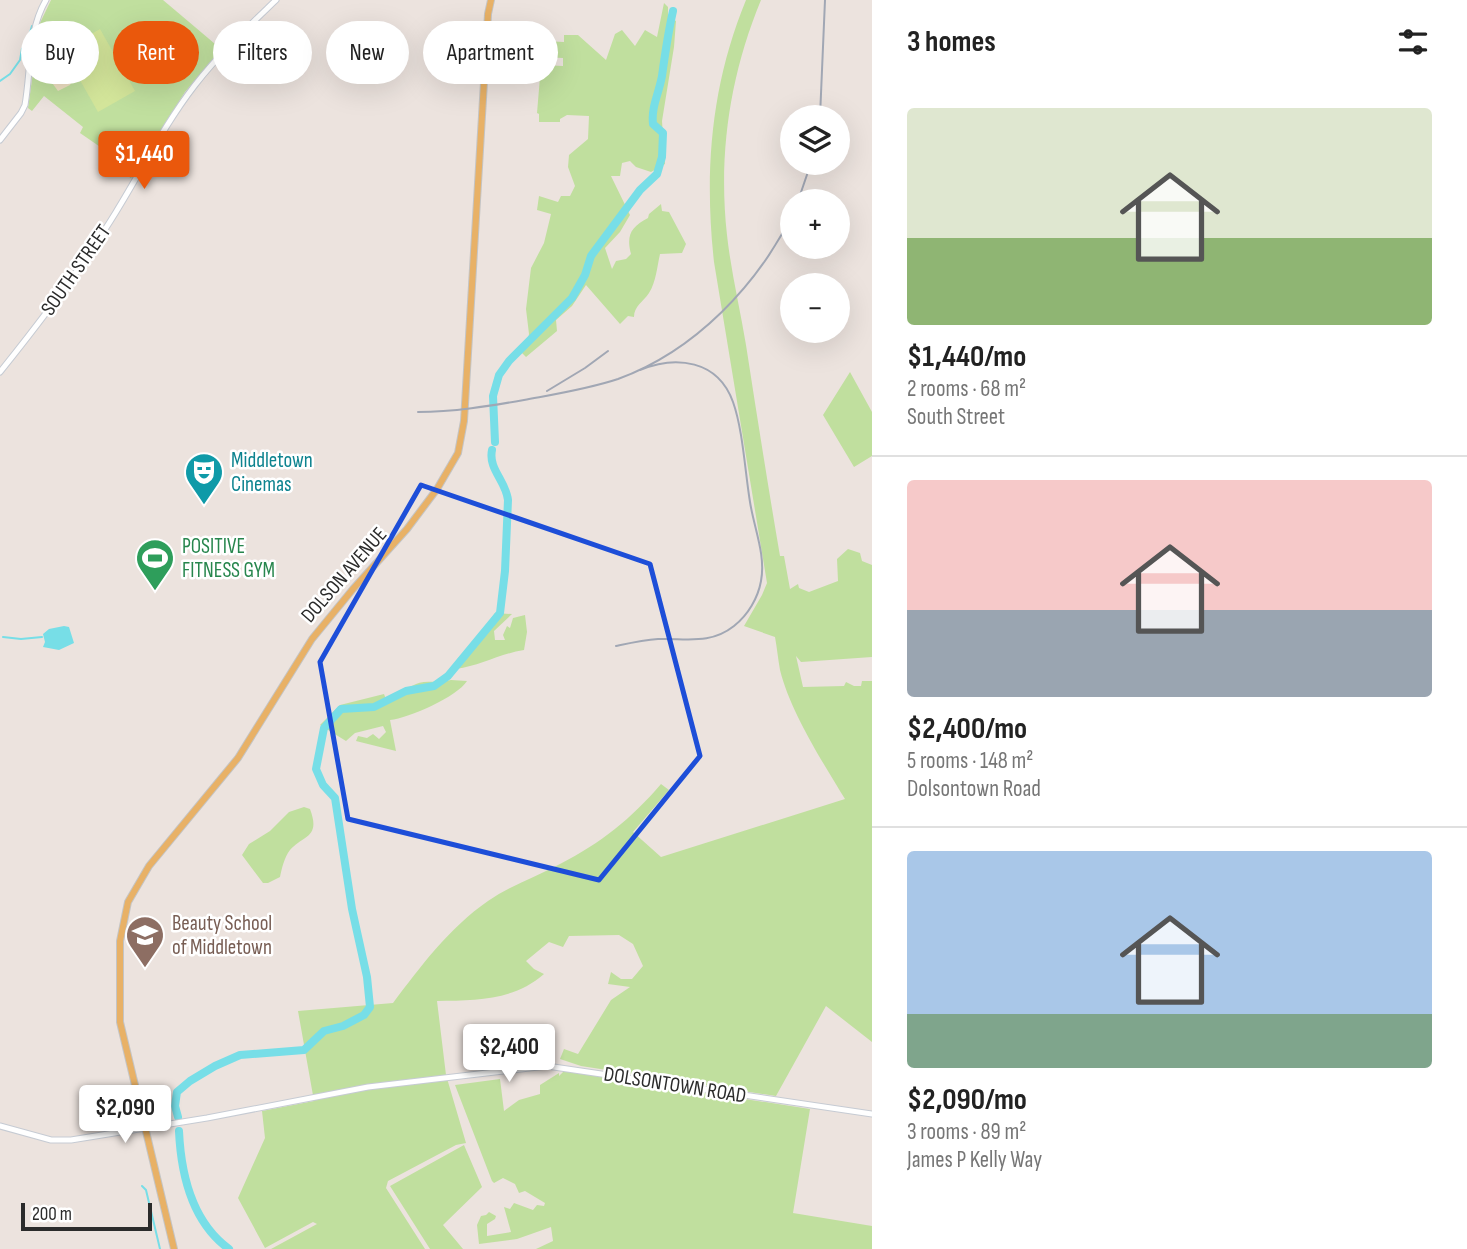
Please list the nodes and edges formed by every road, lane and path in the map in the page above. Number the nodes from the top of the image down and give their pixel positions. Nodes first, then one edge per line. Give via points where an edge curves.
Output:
1 (46, 0) edge
2 (276, 0) edge
3 (491, 0) edge
4 (0, 140) edge
5 (0, 372) edge
6 (872, 1114) edge
7 (0, 1126) edge
8 (146, 1129) junction
9 (173, 1249) edge

1 - 4 street via 35,32 25,105
2 - 5 street, SOUTH STREET via 195,85 79,269
3 - 8 main road, DOLSON AVENUE via 460,445 438,489 312,639 238,758 149,866 128,902 120,941 120,1022
6 - 8 street, DOLSONTOWN ROAD via 547,1066 355,1090
7 - 8 street, DOLSONTOWN ROAD via 51,1140
8 - 9 main road, DOLSON AVENUE

